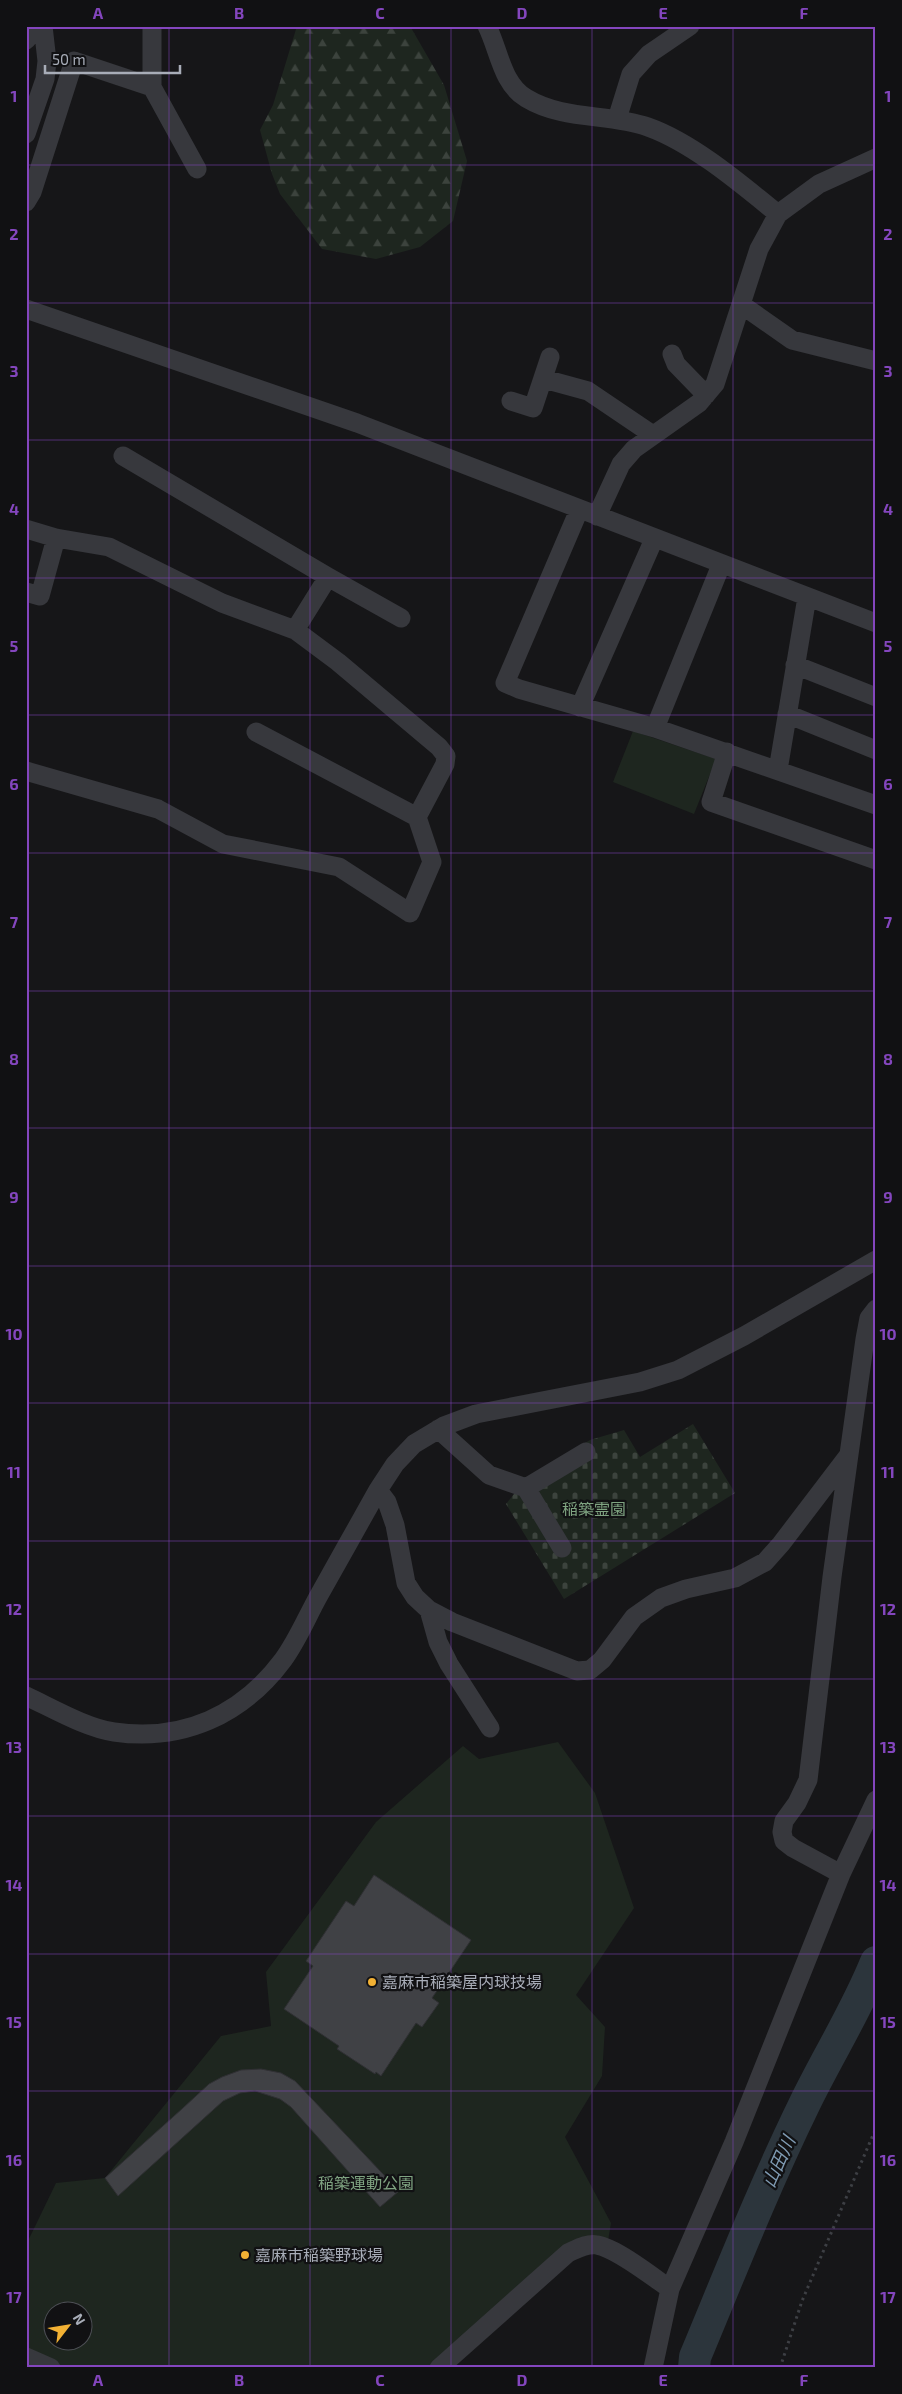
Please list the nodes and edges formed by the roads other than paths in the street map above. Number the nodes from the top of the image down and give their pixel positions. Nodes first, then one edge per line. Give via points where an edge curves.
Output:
1 (38, 26) edge
2 (44, 26) edge
3 (152, 26) edge
4 (487, 26) edge
5 (690, 26) edge
6 (26, 40) edge
7 (152, 87) junction
8 (617, 119) junction
9 (26, 134) edge
10 (876, 158) edge
11 (197, 169) dead end
12 (26, 202) edge
13 (778, 214) junction
14 (742, 305) junction
15 (26, 309) edge
16 (672, 354) dead end
17 (550, 358) dead end
18 (876, 362) edge
19 (544, 379) junction
20 (706, 395) junction
21 (511, 401) dead end
22 (653, 435) junction
23 (123, 456) dead end
24 (579, 510) junction
25 (597, 516) junction
26 (26, 529) edge
27 (56, 538) junction
28 (654, 539) junction
29 (721, 565) junction
30 (328, 577) junction
31 (26, 592) edge
32 (808, 597) junction
33 (401, 618) dead end
34 (876, 623) edge
35 (295, 630) junction
36 (796, 665) junction
37 (876, 697) edge
38 (580, 707) junction
39 (787, 714) junction
40 (654, 728) junction
41 (256, 732) dead end
42 (876, 750) edge
43 (727, 752) junction
44 (778, 770) junction
45 (26, 771) edge
46 (876, 805) edge
47 (417, 817) junction
48 (876, 860) edge
49 (876, 1260) edge
50 (876, 1309) edge
51 (438, 1429) junction
52 (586, 1452) dead end
53 (848, 1456) junction
54 (526, 1488) junction
55 (378, 1490) junction
56 (562, 1548) dead end
57 (429, 1610) junction
58 (26, 1696) edge
59 (490, 1728) dead end
60 (876, 1800) edge
61 (841, 1874) junction
62 (670, 2289) junction
63 (26, 2358) edge
64 (51, 2368) edge
65 (439, 2368) edge
66 (653, 2368) edge

1 - 6 street
2 - 9 street via 45,79
3 - 7 street
4 - 8 street via 497,45 507,81 526,98 564,113
5 - 8 street via 649,54 631,74
7 - 11 street
7 - 12 street via 74,61
8 - 13 street via 648,127 682,142
10 - 13 street via 819,184
13 - 14 street via 759,249
14 - 18 street via 792,340
14 - 20 street via 715,384
15 - 24 street via 357,423
16 - 20 street via 676,364
17 - 19 street
19 - 21 street via 533,408
19 - 22 street via 588,391
20 - 22 street
22 - 25 street via 634,449 622,464
23 - 30 street
24 - 25 street
24 - 38 street via 505,682 519,690
25 - 28 street
26 - 27 street
27 - 31 street via 40,596
27 - 35 street via 108,548 222,603
28 - 29 street
28 - 38 street
29 - 32 street
29 - 40 street
30 - 33 street
30 - 35 street
32 - 34 street
32 - 36 street
35 - 47 street via 346,668 446,756 446,764
36 - 37 street
36 - 39 street
38 - 40 street
39 - 42 street
39 - 44 street
40 - 43 street
41 - 47 street
43 - 44 street
43 - 48 street via 711,802
44 - 46 street
45 - 47 street via 158,809 223,844 339,867 410,913 432,862
49 - 51 street via 678,1370 640,1382 476,1414
50 - 53 street via 869,1318 864,1339
51 - 54 street via 489,1475
51 - 55 street via 414,1444 395,1464
52 - 54 street
53 - 57 street via 765,1562 734,1578 661,1598 634,1617 602,1660 590,1670 577,1671 562,1666
53 - 61 street via 808,1780 784,1821 782,1832 784,1841 793,1848
54 - 56 street
55 - 57 street via 387,1502 395,1525 406,1584
55 - 58 street via 283,1659 254,1693 225,1714 199,1726 154,1734 113,1732
57 - 59 street via 438,1642 449,1664
60 - 61 street
61 - 62 street via 734,2142
62 - 65 street via 609,2249 596,2244 584,2246 568,2253
62 - 66 street
63 - 64 street

